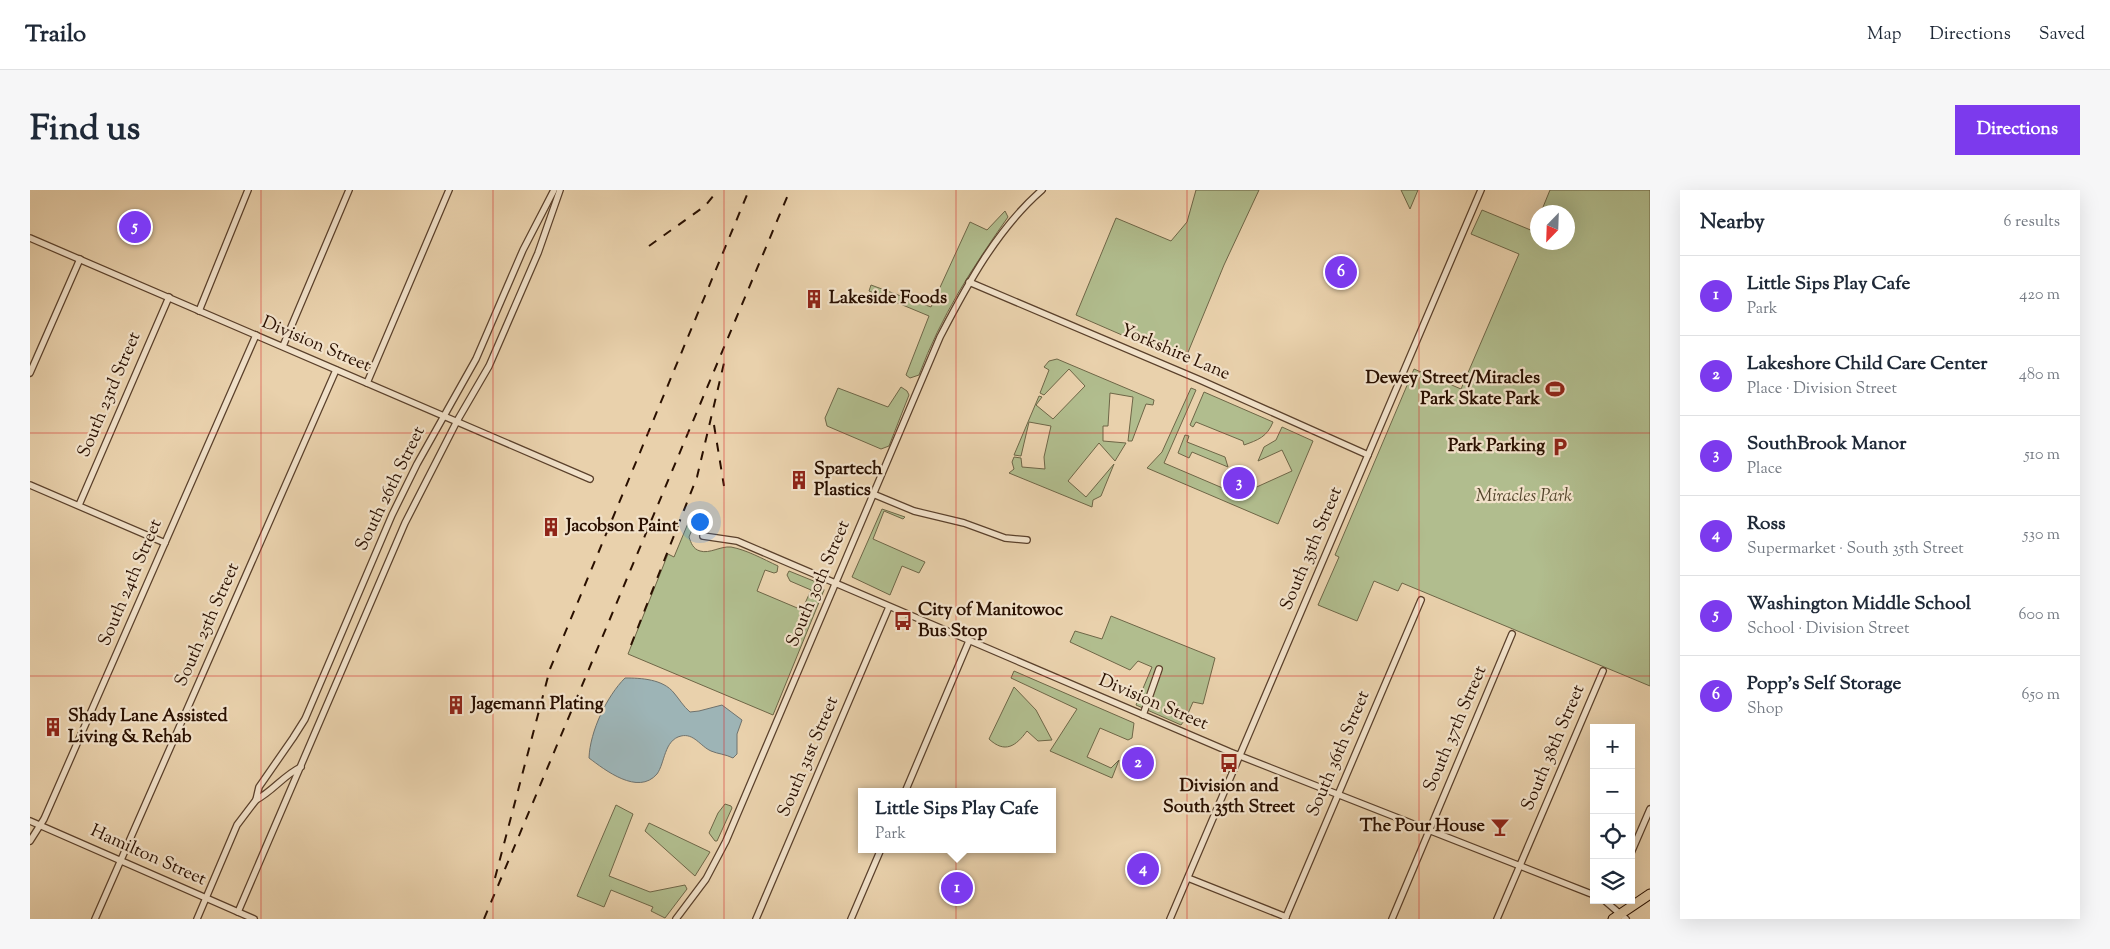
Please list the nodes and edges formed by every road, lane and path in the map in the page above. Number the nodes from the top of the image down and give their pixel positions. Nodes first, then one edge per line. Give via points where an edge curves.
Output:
1 (248, 190) edge
2 (349, 190) edge
3 (449, 190) edge
4 (554, 190) edge
5 (560, 190) edge
6 (1042, 190) edge
7 (1481, 190) edge
8 (30, 238) edge
9 (80, 259) junction
10 (969, 282) junction
11 (169, 297) junction
12 (199, 311) junction
13 (256, 335) junction
14 (283, 346) junction
15 (336, 370) junction
16 (30, 373) edge
17 (367, 383) junction
18 (444, 416) junction
19 (457, 422) junction
20 (1368, 455) junction
21 (590, 479) dead end
22 (30, 485) edge
23 (873, 494) junction
24 (79, 506) junction
25 (703, 536) dead end
26 (1027, 540) dead end
27 (165, 543) junction
28 (836, 584) junction
29 (1421, 600) dead end
30 (889, 607) junction
31 (1512, 634) dead end
32 (969, 641) junction
33 (1160, 669) dead end
34 (1603, 672) dead end
35 (1143, 715) junction
36 (1239, 756) junction
37 (301, 767) junction
38 (908, 788) edge
39 (1338, 795) junction
40 (256, 800) junction
41 (1650, 809) edge
42 (30, 821) edge
43 (39, 825) junction
44 (1429, 830) junction
45 (30, 841) edge
46 (1635, 844) edge
47 (879, 853) edge
48 (121, 861) junction
49 (1520, 866) junction
50 (1188, 878) junction
51 (1590, 893) edge
52 (1650, 894) edge
53 (206, 898) junction
54 (1608, 904) edge
55 (238, 912) junction
56 (1620, 917) edge
57 (1286, 918) edge
58 (95, 919) edge
59 (197, 919) edge
60 (254, 919) edge
61 (676, 919) edge
62 (756, 919) edge
63 (851, 919) edge
64 (1170, 919) edge
65 (1392, 919) edge
66 (1497, 919) edge

1 - 12 street
2 - 14 street
3 - 17 street
4 - 18 street, South 26th Street via 523,250 476,359
5 - 19 street, South 26th Street via 538,253 489,366
6 - 10 street, South 30th Street via 989,251
7 - 20 street, South 35th Street
8 - 9 street, Division Street
9 - 11 street, Division Street
9 - 16 street
10 - 20 street, Yorkshire Lane
10 - 23 street, South 30th Street via 940,337
11 - 12 street, Division Street
11 - 24 street, South 23rd Street
12 - 13 street, Division Street
13 - 14 street, Division Street
13 - 27 street, South 24th Street
14 - 15 street, Division Street
15 - 17 street, Division Street
15 - 48 street, South 25th Street
17 - 18 street, Division Street
18 - 19 street, Division Street
18 - 40 street, South 26th Street via 392,515 304,718 259,788
19 - 21 street, Division Street
19 - 37 street, South 26th Street via 405,523
20 - 36 street, South 35th Street
22 - 24 street
23 - 26 street via 914,511 964,523 1005,538
23 - 28 street, South 30th Street
24 - 27 street
25 - 28 street, Division Street via 738,541
27 - 43 street, South 24th Street via 44,820
28 - 30 street, Division Street
28 - 61 street, South 30th Street via 726,841 706,878
29 - 39 street, South 36th Street
30 - 32 street, Division Street
30 - 62 street, South 31st Street
31 - 44 street, South 37th Street
32 - 35 street, Division Street
32 - 38 street
33 - 35 street
34 - 49 street, South 38th Street
35 - 36 street, Division Street
36 - 39 street, Division Street
36 - 50 street, South 35th Street
37 - 40 street, South 26th Street
37 - 55 street, South 26th Street
39 - 44 street, Division Street
39 - 57 street, South 36th Street
40 - 53 street, South 26th Street via 237,825
41 - 46 street
42 - 43 street, Hamilton Street
43 - 45 street, South 24th Street
43 - 48 street, Hamilton Street
44 - 49 street, Division Street
44 - 65 street, South 37th Street
47 - 63 street
48 - 53 street, Hamilton Street
48 - 58 street, South 25th Street
49 - 51 street, Division Street
49 - 66 street, South 38th Street
50 - 57 street
50 - 64 street, South 35th Street
52 - 56 main road
53 - 55 street, Hamilton Street
53 - 59 street, South 26th Street
54 - 56 street
55 - 60 street, Hamilton Street

